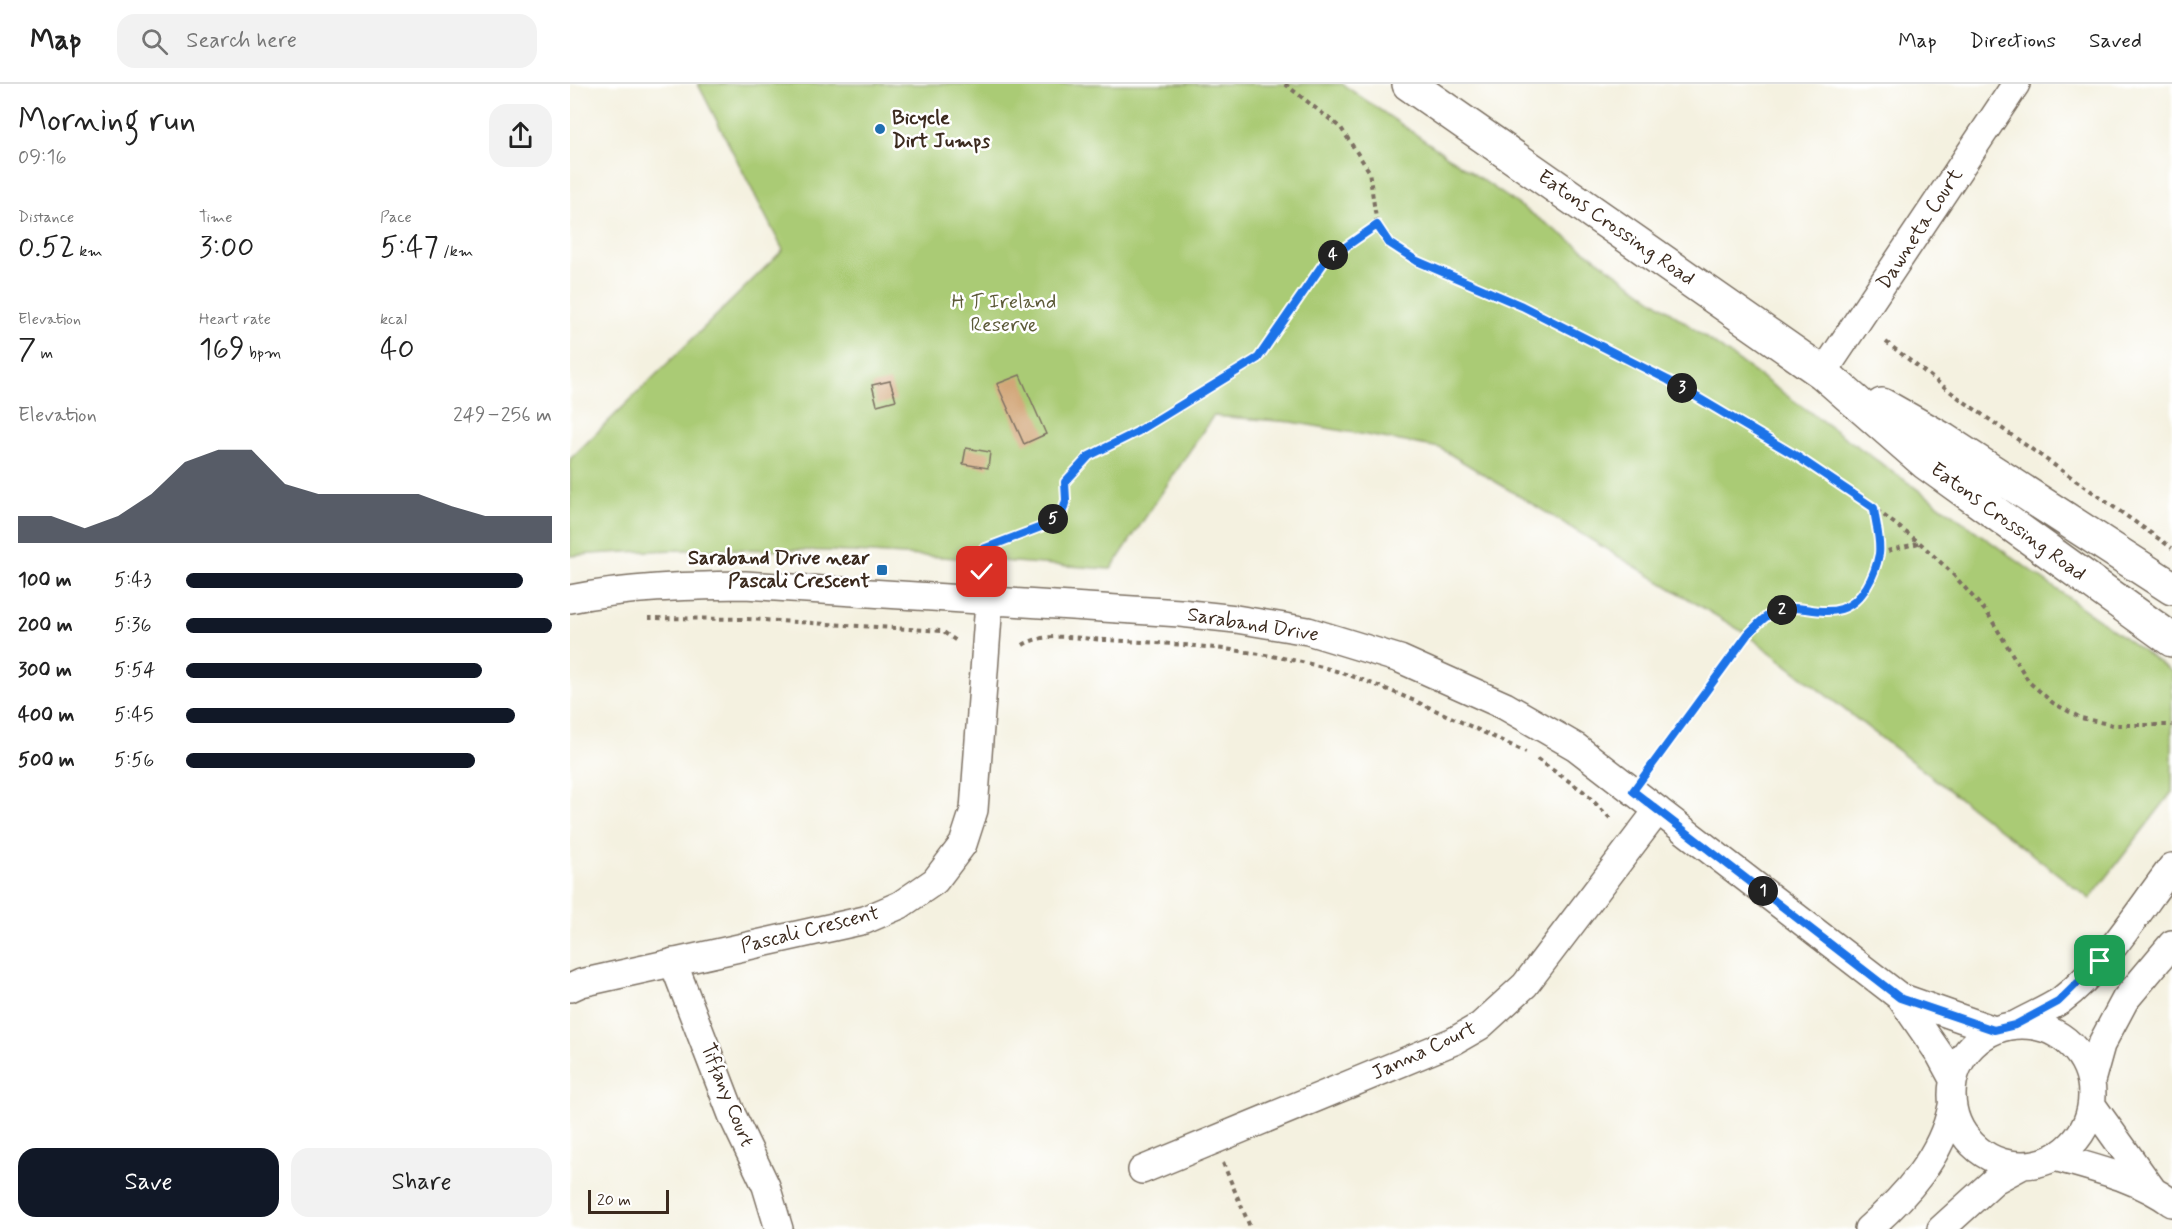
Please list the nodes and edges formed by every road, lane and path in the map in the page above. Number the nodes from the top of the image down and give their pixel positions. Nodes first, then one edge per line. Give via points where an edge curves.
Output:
1 (1285, 84) edge
2 (1409, 84) edge
3 (2016, 84) edge
4 (1377, 225) junction
5 (1886, 342) dead end
6 (1823, 373) junction
7 (1874, 508) junction
8 (1920, 543) junction
9 (2172, 548) edge
10 (1879, 553) junction
11 (982, 572) dead end
12 (2172, 588) edge
13 (570, 598) edge
14 (989, 603) junction
15 (639, 618) dead end
16 (2172, 640) edge
17 (958, 642) dead end
18 (1023, 645) dead end
19 (2172, 724) edge
20 (1633, 791) junction
21 (1658, 810) junction
22 (1611, 819) dead end
23 (2172, 867) edge
24 (2172, 944) edge
25 (673, 962) junction
26 (570, 988) edge
27 (1900, 998) junction
28 (2004, 1027) junction
29 (1952, 1093) junction
30 (2092, 1093) junction
31 (1214, 1140) junction
32 (2055, 1157) junction
33 (2023, 1165) junction
34 (1142, 1170) dead end
35 (2162, 1196) edge
36 (779, 1229) edge
37 (1251, 1229) edge
38 (1868, 1229) edge
39 (1941, 1229) edge

1 - 4 path via 1341,128 1364,162 1369,171
2 - 6 main road, Eatons Crossing Road
3 - 6 street, Dawneta Court
4 - 7 path via 1389,243 1417,261 1522,306 1668,380 1798,457
4 - 11 path via 1325,261 1258,358 1137,432 1089,456 1065,482 1062,514 1041,527 983,549
5 - 9 path
6 - 12 main road, Eatons Crossing Road via 1944,440
6 - 16 main road, Eatons Crossing Road via 1926,463
7 - 8 path
7 - 10 path
8 - 10 path
8 - 19 path via 1988,614 2030,682 2053,703 2081,718 2113,724
10 - 20 path via 1870,581 1858,599 1841,609 1814,612 1786,608 1765,617 1748,634
13 - 14 street, Saraband Drive via 678,586 745,585
14 - 20 street, Saraband Drive via 1180,613 1308,631 1400,660 1505,706 1576,747
14 - 25 street, Pascali Crescent via 974,810 963,844 935,881 900,905 866,920
15 - 17 path via 747,619 942,631
18 - 22 path via 1034,638 1174,644 1257,654 1332,670 1404,696 1532,754 1583,791
20 - 21 street, Saraband Drive
21 - 27 street, Saraband Drive
21 - 31 street, Janna Court via 1525,985 1480,1026 1454,1041
23 - 28 street via 2077,986 2058,1002
24 - 30 street via 2125,1000 2102,1045
25 - 26 street, Pascali Crescent
25 - 36 street, Tiffany Court via 732,1116 766,1186
27 - 28 street, Saraband Drive
27 - 29 street, Saraband Drive via 1940,1055
28 - 29 street via 1968,1050 1961,1059
28 - 30 street via 2035,1026 2072,1045 2084,1062
29 - 33 street via 1958,1125 1969,1142 1984,1155 2003,1163
29 - 38 street via 1942,1139 1928,1163 1907,1192
30 - 32 street via 2085,1126 2073,1144
30 - 35 street
31 - 34 street, Janna Court
31 - 37 path
32 - 33 street
32 - 35 street via 2111,1173
33 - 39 street via 1995,1180

